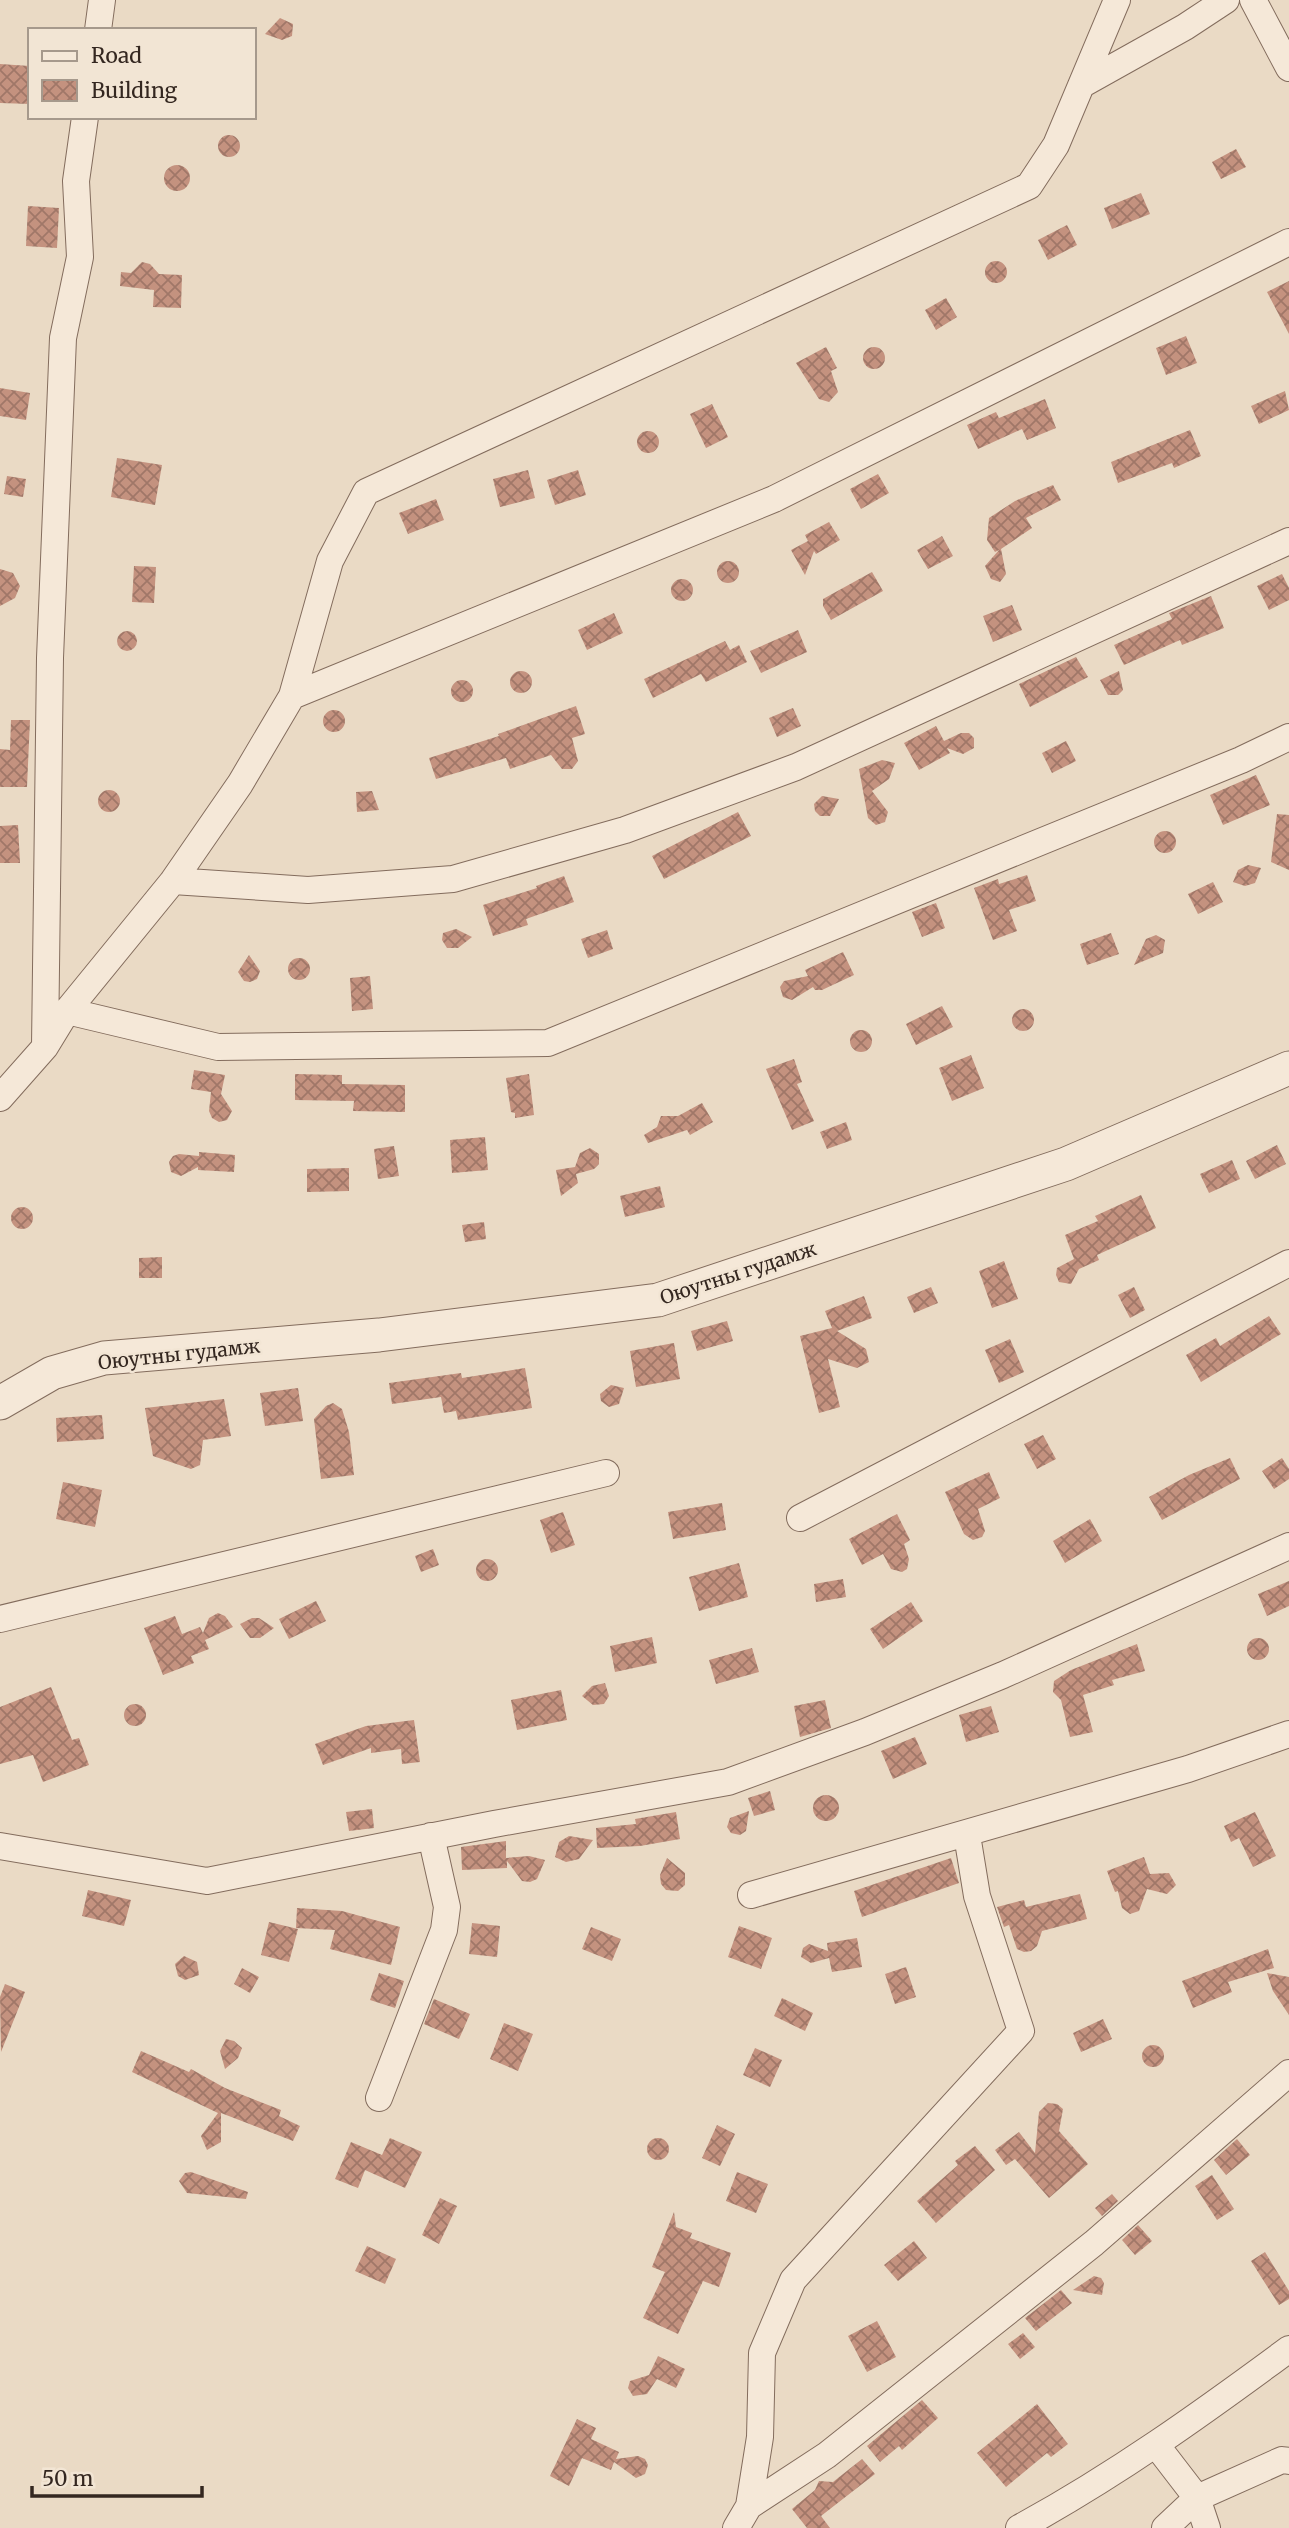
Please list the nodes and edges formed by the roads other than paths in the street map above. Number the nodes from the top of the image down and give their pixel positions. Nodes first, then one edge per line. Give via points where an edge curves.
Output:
1 (102, 0) edge
2 (1117, 0) edge
3 (1226, 0) edge
4 (1253, 0) edge
5 (98, 28) edge
6 (1289, 68) edge
7 (1083, 84) junction
8 (85, 119) edge
9 (1289, 242) edge
10 (1289, 541) edge
11 (292, 696) junction
12 (1289, 737) edge
13 (173, 881) junction
14 (67, 1011) junction
15 (45, 1047) junction
16 (1289, 1068) edge
17 (0, 1098) edge
18 (1289, 1263) edge
19 (0, 1403) edge
20 (606, 1473) dead end
21 (800, 1518) dead end
22 (1289, 1546) edge
23 (0, 1619) edge
24 (1289, 1734) edge
25 (967, 1835) junction
26 (431, 1836) junction
27 (0, 1846) edge
28 (751, 1895) dead end
29 (1289, 2073) edge
30 (379, 2098) dead end
31 (1289, 2349) edge
32 (1157, 2446) junction
33 (1289, 2461) edge
34 (1197, 2498) junction
35 (742, 2517) edge
36 (1019, 2528) edge
37 (1165, 2528) edge
38 (1207, 2528) edge

1 - 5 street
2 - 7 street
3 - 7 street
4 - 6 street
7 - 11 street via 1056,145 1029,186 366,492 330,561
8 - 15 street via 76,181 80,257 63,338 50,658
9 - 11 street via 774,499
10 - 13 street via 796,766 625,830 453,879 308,890
11 - 13 street via 240,784
12 - 14 street via 548,1043 218,1047
13 - 14 street
14 - 15 street
15 - 17 street
16 - 19 street, Оюутны гудамж via 1066,1164 658,1300 379,1335 104,1358 52,1373
18 - 21 street
20 - 23 street
22 - 26 street via 1003,1675 728,1782
24 - 25 street
25 - 28 street
25 - 35 street via 977,1896 1021,2031 793,2280 762,2353 760,2437
26 - 27 street via 207,1881
26 - 30 street via 447,1907 444,1930
29 - 35 street via 1094,2244
31 - 32 street
32 - 34 street
32 - 36 street
33 - 34 street via 1282,2460
34 - 37 street
34 - 38 street

